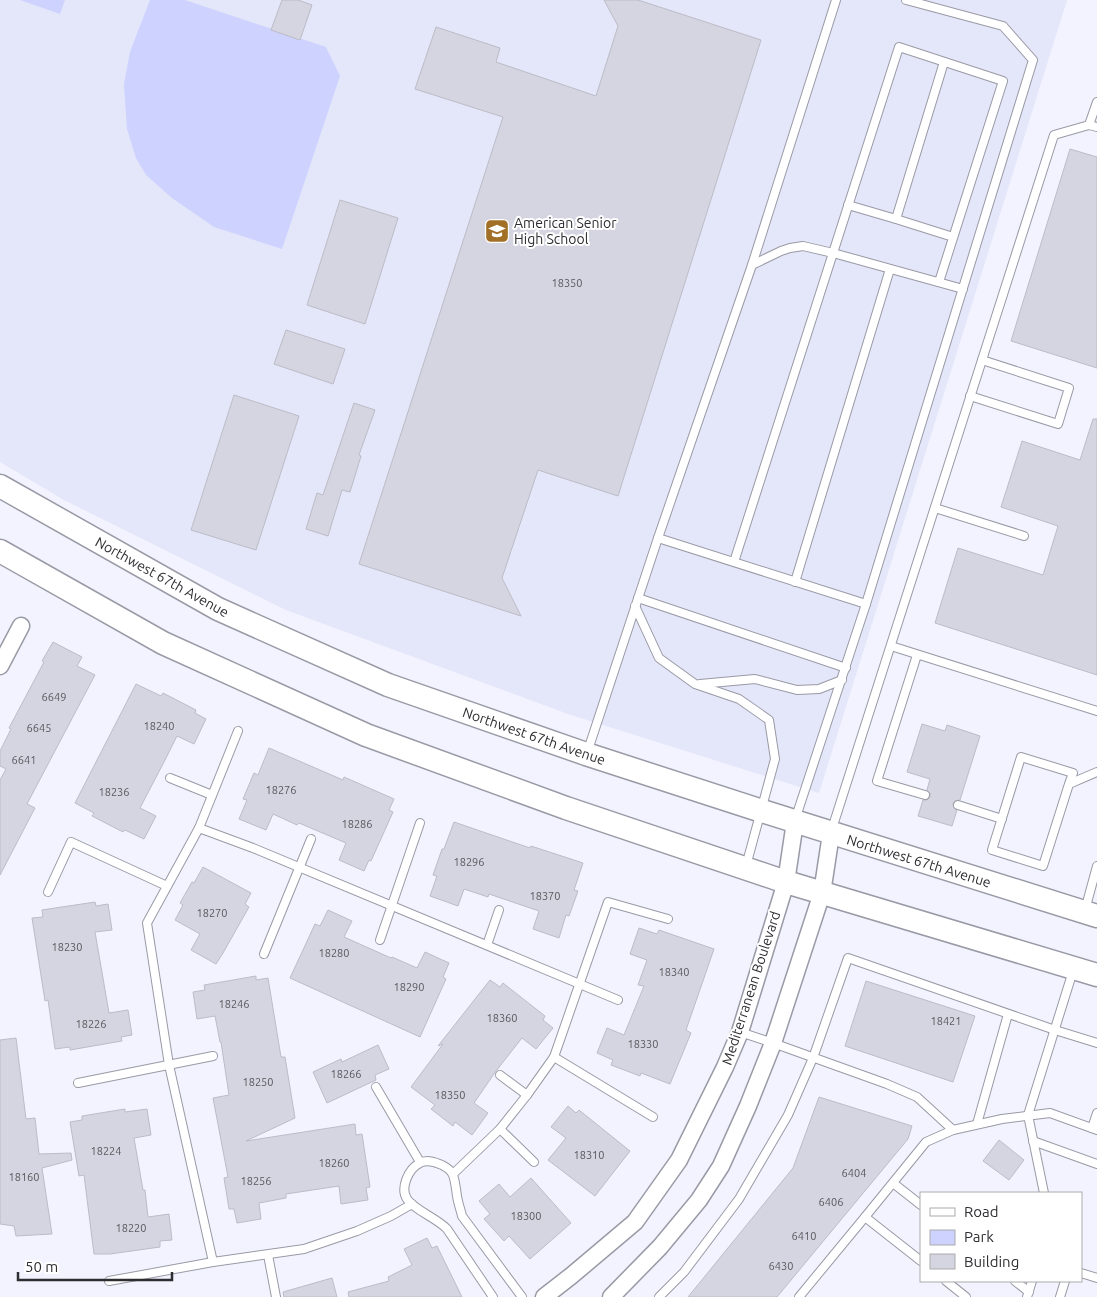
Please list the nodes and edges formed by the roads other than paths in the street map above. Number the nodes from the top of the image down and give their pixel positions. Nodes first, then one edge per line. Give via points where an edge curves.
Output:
1 (836, 0) edge
2 (906, 0) edge
3 (944, 62) junction
4 (1097, 102) edge
5 (1093, 126) edge
6 (848, 205) junction
7 (896, 219) junction
8 (953, 237) junction
9 (833, 253) junction
10 (752, 265) junction
11 (890, 269) junction
12 (939, 282) junction
13 (962, 289) junction
14 (982, 360) junction
15 (970, 396) junction
16 (0, 486) edge
17 (935, 508) junction
18 (1024, 536) dead end
19 (658, 538) junction
20 (0, 551) edge
21 (734, 562) junction
22 (795, 582) junction
23 (638, 598) junction
24 (866, 604) junction
25 (635, 606) junction
26 (21, 626) dead end
27 (891, 646) junction
28 (918, 655) junction
29 (0, 666) edge
30 (846, 668) junction
31 (842, 680) junction
32 (695, 684) junction
33 (1097, 711) edge
34 (238, 731) dead end
35 (586, 754) junction
36 (1097, 772) edge
37 (170, 778) dead end
38 (1069, 784) junction
39 (212, 795) junction
40 (925, 795) dead end
41 (958, 806) dead end
42 (762, 811) junction
43 (1002, 819) junction
44 (795, 822) junction
45 (420, 823) dead end
46 (199, 828) junction
47 (831, 834) junction
48 (311, 839) dead end
49 (1097, 866) edge
50 (300, 867) junction
51 (745, 868) junction
52 (786, 882) junction
53 (167, 886) junction
54 (48, 892) dead end
55 (822, 893) junction
56 (392, 906) junction
57 (499, 910) dead end
58 (1091, 914) edge
59 (668, 919) dead end
60 (380, 940) dead end
61 (487, 945) junction
62 (264, 954) dead end
63 (1074, 968) junction
64 (1097, 975) edge
65 (580, 984) junction
66 (618, 1000) dead end
67 (1008, 1014) junction
68 (1054, 1030) junction
69 (740, 1032) junction
70 (774, 1043) junction
71 (1097, 1043) edge
72 (213, 1056) dead end
73 (554, 1057) junction
74 (813, 1058) junction
75 (169, 1065) junction
76 (500, 1075) dead end
77 (78, 1083) dead end
78 (376, 1087) dead end
79 (527, 1095) junction
80 (1097, 1113) edge
81 (1028, 1115) junction
82 (653, 1117) dead end
83 (977, 1124) junction
84 (500, 1129) junction
85 (1094, 1129) edge
86 (953, 1130) junction
87 (1033, 1141) junction
88 (420, 1162) junction
89 (534, 1162) dead end
90 (1097, 1164) edge
91 (452, 1174) junction
92 (893, 1183) junction
93 (1044, 1192) edge
94 (412, 1204) junction
95 (920, 1204) edge
96 (865, 1217) junction
97 (268, 1255) junction
98 (920, 1260) edge
99 (213, 1262) junction
100 (1082, 1273) edge
101 (1097, 1278) edge
102 (109, 1280) dead end
103 (947, 1282) edge
104 (1016, 1282) edge
105 (1032, 1282) edge
106 (1065, 1282) edge
107 (1028, 1294) edge
108 (276, 1297) edge
109 (493, 1297) edge
110 (522, 1297) edge
111 (544, 1297) edge
112 (611, 1297) edge
113 (659, 1297) edge
114 (799, 1297) edge
115 (966, 1297) edge
116 (1060, 1297) edge

1 - 10 lane
2 - 13 lane via 1003,26 1033,60
3 - 6 lane via 899,47
3 - 7 lane
3 - 8 lane via 1003,81
4 - 5 lane
5 - 14 lane via 1054,135
6 - 7 lane
6 - 9 lane
7 - 8 lane
8 - 12 lane
9 - 10 lane via 803,246 770,255
9 - 11 lane
9 - 21 lane
10 - 19 lane
11 - 12 lane
11 - 22 lane
12 - 13 lane
13 - 24 lane
14 - 15 lane
14 - 15 lane via 1069,388 1058,424
15 - 17 lane
16 - 35 main road, Northwest 67th Avenue via 218,609 388,685
17 - 18 lane
17 - 27 lane
19 - 21 lane
19 - 23 lane
20 - 51 main road via 163,643 366,735 566,808
21 - 22 lane
22 - 24 lane
23 - 25 lane
23 - 30 lane
24 - 30 lane
25 - 32 lane via 660,658
25 - 35 lane
26 - 29 street
27 - 28 lane
27 - 47 lane
28 - 33 lane
28 - 40 lane via 877,780
30 - 31 lane
31 - 32 lane via 819,689 797,690 754,679
31 - 44 lane
32 - 42 lane via 740,699 769,720 775,759
34 - 39 lane
35 - 42 main road, Northwest 67th Avenue
36 - 38 lane
37 - 39 lane
38 - 43 lane via 1073,773 1021,757
38 - 43 lane via 1043,866 992,850
39 - 46 lane
41 - 43 lane
42 - 44 main road, Northwest 67th Avenue
42 - 51 lane
44 - 47 main road, Northwest 67th Avenue
44 - 52 street, Mediterranean Boulevard
45 - 56 lane
46 - 50 lane
46 - 53 lane
47 - 55 street
47 - 58 main road, Northwest 67th Avenue
48 - 50 lane
49 - 58 lane
50 - 56 lane
50 - 62 lane
51 - 52 main road
52 - 55 main road
52 - 69 street, Mediterranean Boulevard
53 - 54 lane via 72,842
53 - 75 lane via 147,923
55 - 63 main road
55 - 70 street
56 - 60 lane
56 - 61 lane
57 - 61 lane
59 - 65 lane via 608,902
61 - 65 lane
63 - 64 main road
63 - 68 lane
65 - 66 lane
65 - 73 lane
67 - 68 lane
67 - 74 lane via 848,958
67 - 83 lane
68 - 71 lane
68 - 81 lane
69 - 70 lane
69 - 111 street, Mediterranean Boulevard via 679,1160 635,1222
70 - 74 lane
70 - 112 street via 720,1166 699,1200 660,1247
72 - 75 lane
73 - 79 lane
73 - 82 lane
74 - 86 lane via 917,1097
74 - 113 lane via 788,1115 739,1199 684,1272
75 - 77 lane
75 - 99 lane
76 - 79 lane
78 - 88 lane
79 - 84 lane
80 - 85 lane
81 - 83 lane
81 - 85 lane via 1050,1113
81 - 87 lane
83 - 86 lane
84 - 89 lane
84 - 91 lane
86 - 92 lane via 926,1142
87 - 90 lane
87 - 93 lane
88 - 91 lane via 432,1161 446,1167
88 - 94 lane via 406,1180 404,1190
91 - 110 lane via 462,1216
92 - 95 lane
92 - 96 lane
94 - 97 lane via 357,1231 304,1250
94 - 109 lane via 442,1223
96 - 98 lane
96 - 114 lane
97 - 99 lane
97 - 108 lane
99 - 102 lane
100 - 101 lane
103 - 115 lane
104 - 107 lane
105 - 107 lane
106 - 116 lane

